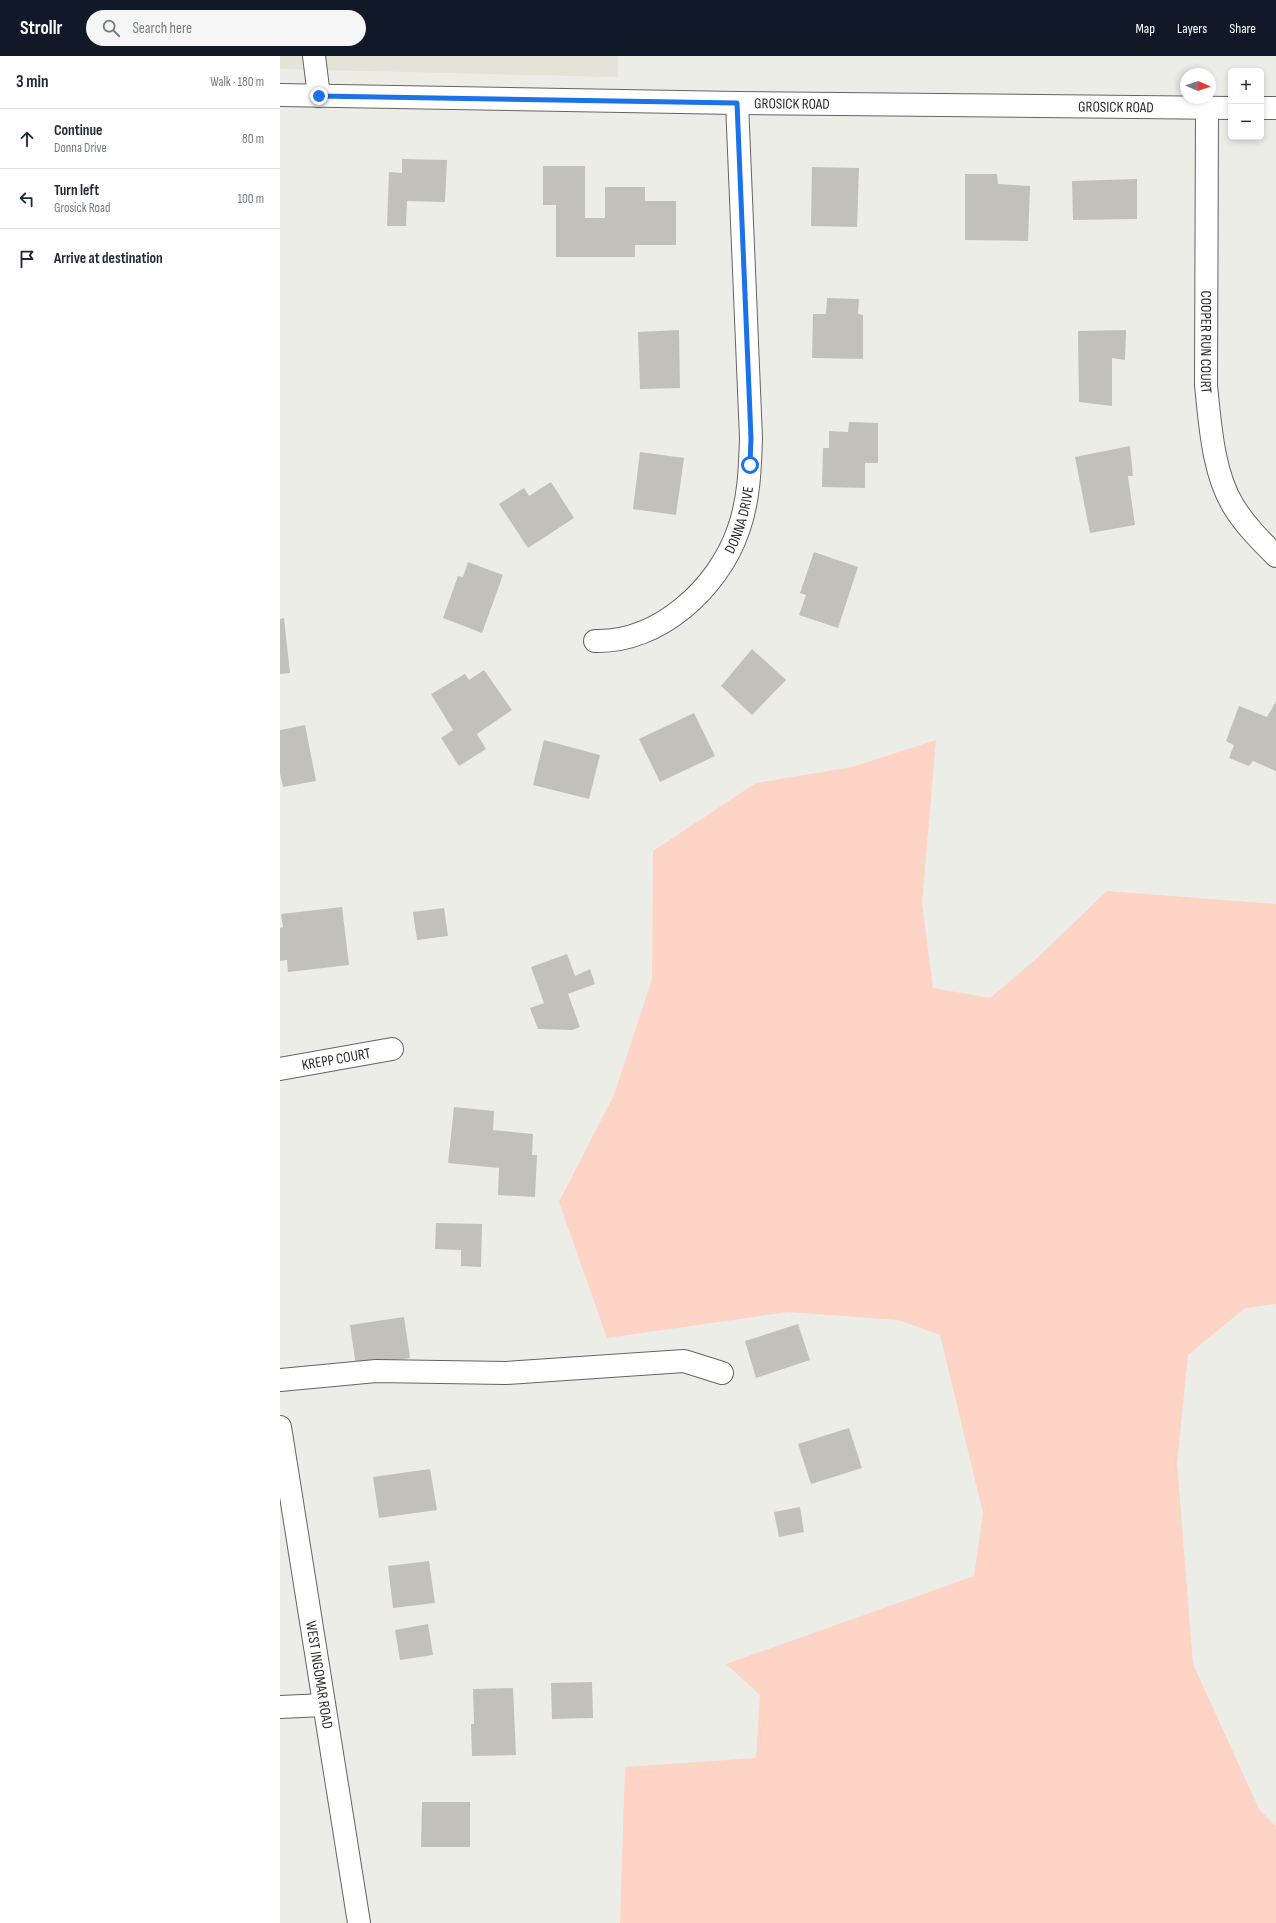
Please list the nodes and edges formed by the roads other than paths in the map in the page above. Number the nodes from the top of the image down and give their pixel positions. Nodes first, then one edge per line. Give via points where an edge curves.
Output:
1 (314, 56) edge
2 (280, 95) edge
3 (319, 96) junction
4 (737, 103) junction
5 (1208, 108) junction
6 (1228, 108) edge
7 (1264, 108) edge
8 (1276, 108) edge
9 (1276, 556) edge
10 (595, 641) dead end
11 (392, 1048) dead end
12 (280, 1069) edge
13 (722, 1373) dead end
14 (280, 1380) edge
15 (280, 1427) edge
16 (324, 1705) junction
17 (280, 1707) edge
18 (359, 1923) edge

1 - 3 street
2 - 3 street, GROSICK ROAD
3 - 4 street, GROSICK ROAD
4 - 5 street, GROSICK ROAD
4 - 10 street, DONNA DRIVE via 751,438 748,489 738,531 721,568 684,608 666,621 643,632 611,641
5 - 6 street, GROSICK ROAD
5 - 9 street, COOPER RUN COURT via 1206,385 1209,416 1217,462 1233,507
7 - 8 street
11 - 12 street, KREPP COURT
13 - 14 street via 684,1361 506,1373 376,1371
15 - 16 street, WEST INGOMAR ROAD
16 - 17 street
16 - 18 street, WEST INGOMAR ROAD

